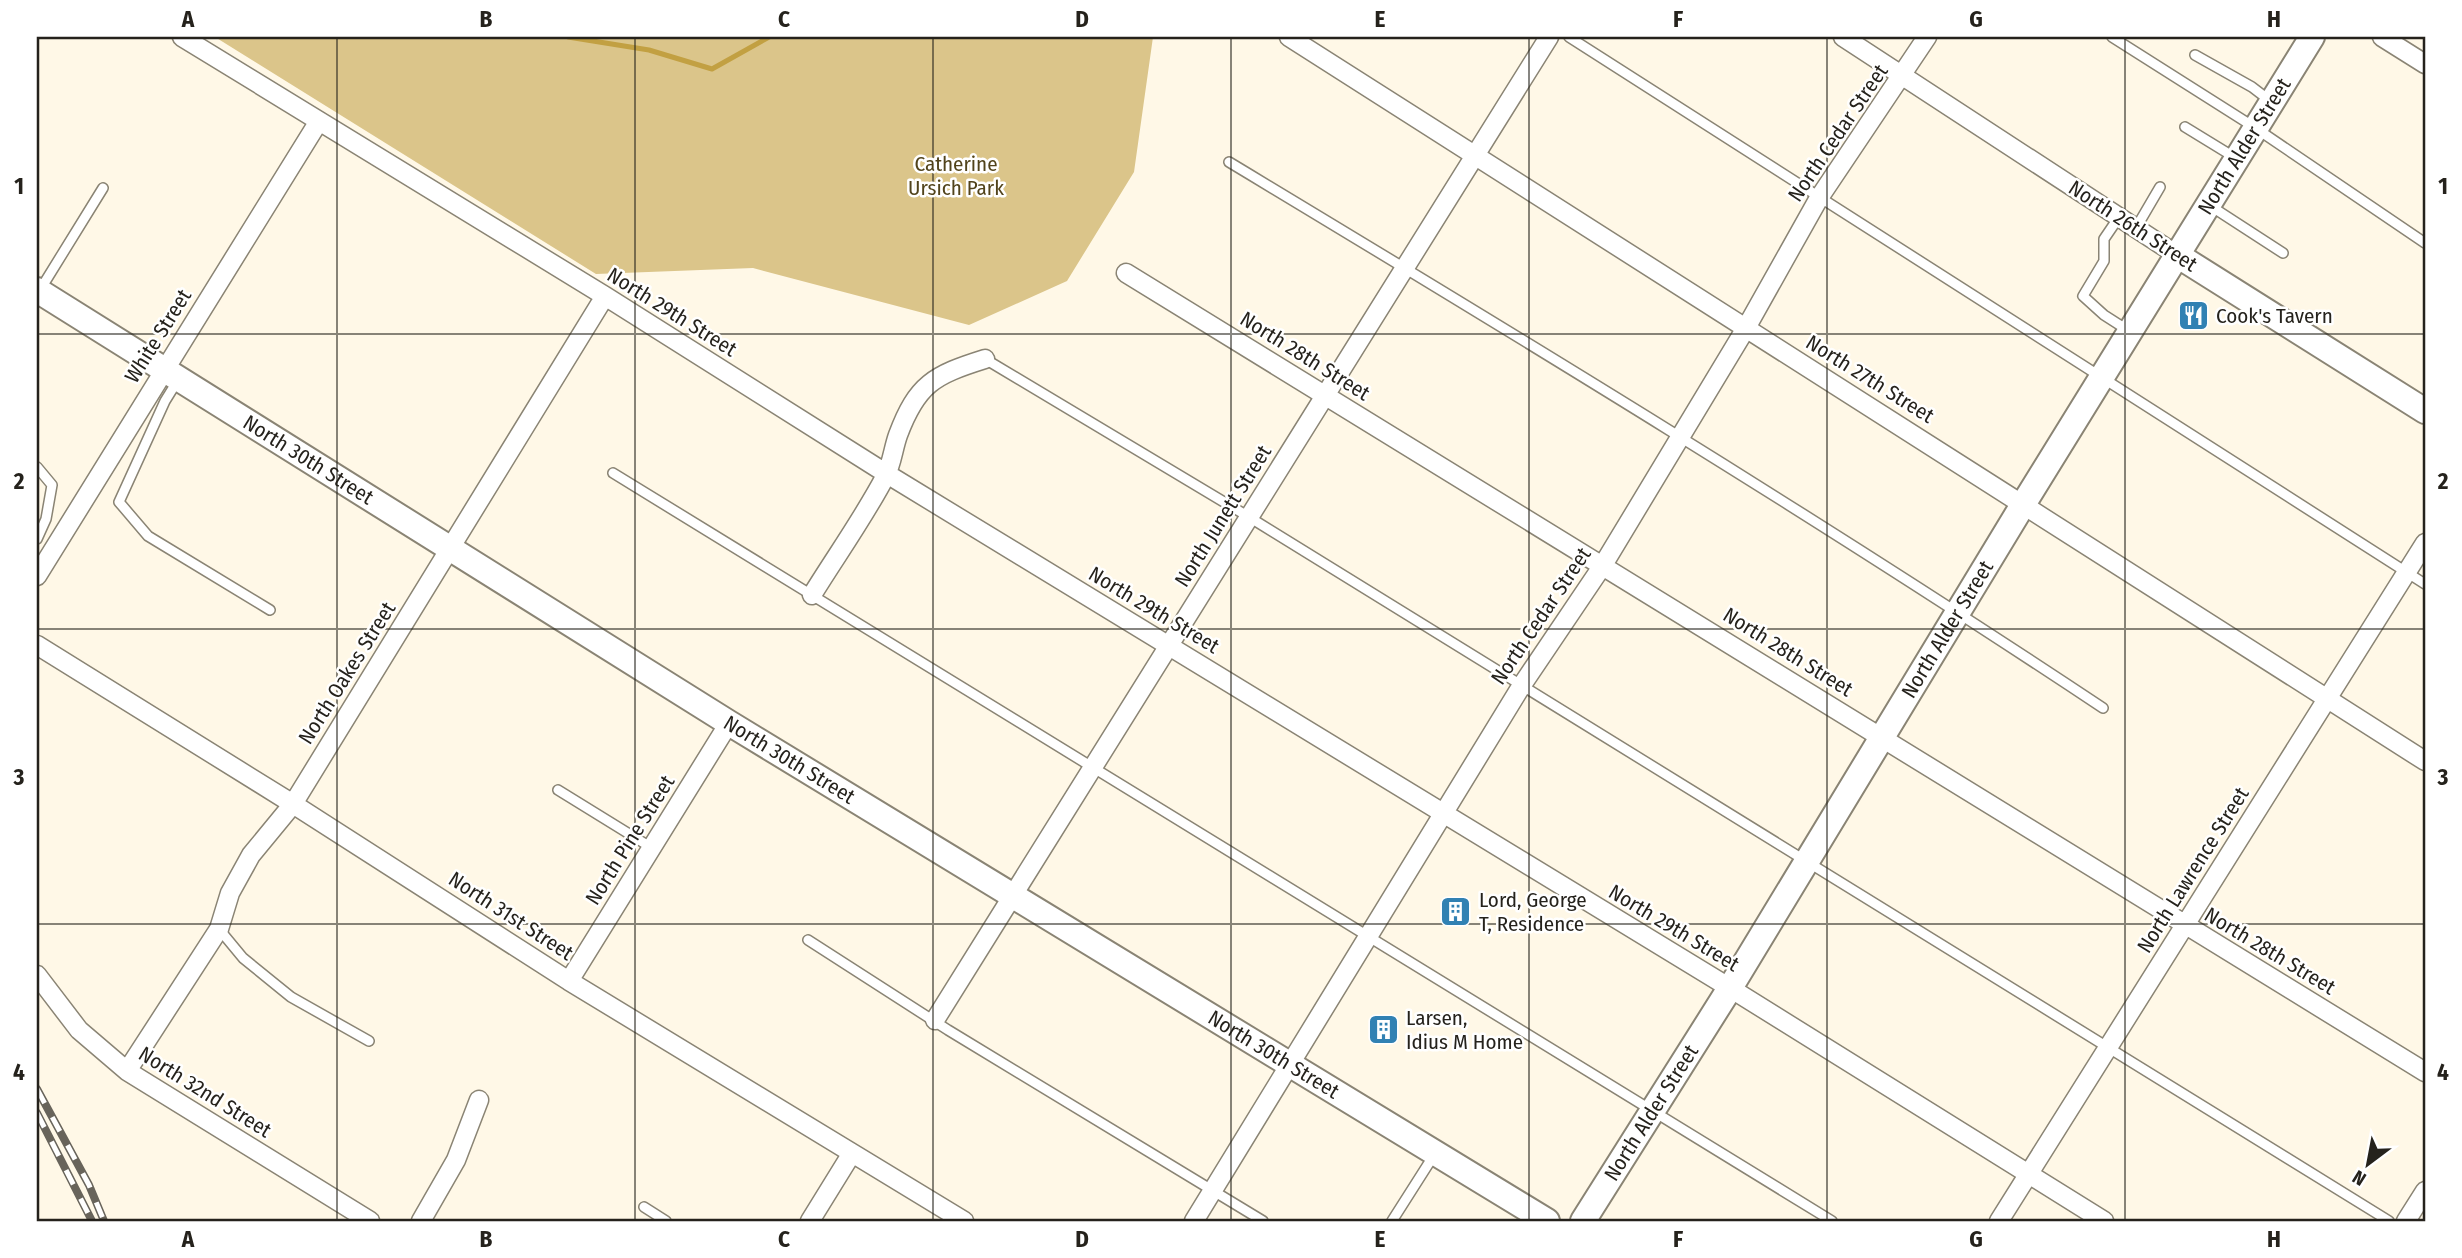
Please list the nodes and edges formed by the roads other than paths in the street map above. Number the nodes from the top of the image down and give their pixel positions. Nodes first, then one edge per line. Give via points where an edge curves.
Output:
1 (182, 37) edge
2 (1289, 37) edge
3 (1549, 37) edge
4 (1569, 37) edge
5 (1843, 37) edge
6 (1927, 37) edge
7 (2112, 37) edge
8 (2312, 37) edge
9 (2382, 37) edge
10 (2195, 55) dead end
11 (2425, 64) edge
12 (1904, 75) junction
13 (2271, 101) junction
14 (319, 121) junction
15 (2185, 127) dead end
16 (2254, 127) junction
17 (1474, 157) junction
18 (2235, 158) junction
19 (1229, 162) dead end
20 (2160, 187) dead end
21 (103, 188) dead end
22 (1819, 198) junction
23 (2207, 204) junction
24 (2119, 217) junction
25 (2136, 228) junction
26 (2425, 243) edge
27 (2283, 253) dead end
28 (2177, 255) junction
29 (1406, 269) junction
30 (1126, 272) dead end
31 (38, 291) edge
32 (605, 296) junction
33 (1746, 328) junction
34 (2129, 331) junction
35 (985, 359) joint
36 (172, 373) junction
37 (2101, 378) junction
38 (1325, 396) junction
39 (2425, 411) edge
40 (1680, 438) junction
41 (37, 467) edge
42 (613, 473) dead end
43 (887, 474) junction
44 (2024, 503) junction
45 (1249, 517) junction
46 (37, 539) edge
47 (2425, 542) edge
48 (450, 548) junction
49 (1603, 565) junction
50 (2407, 572) junction
51 (37, 576) edge
52 (2425, 584) edge
53 (812, 595) junction
54 (270, 610) dead end
55 (1958, 611) junction
56 (37, 645) edge
57 (1169, 646) junction
58 (1522, 685) junction
59 (2328, 698) junction
60 (2103, 708) dead end
61 (729, 723) junction
62 (1882, 738) junction
63 (2425, 761) edge
64 (1093, 768) junction
65 (558, 790) dead end
66 (293, 804) junction
67 (1443, 814) junction
68 (652, 848) junction
69 (1808, 861) junction
70 (1013, 896) junction
71 (2185, 925) junction
72 (219, 929) junction
73 (1368, 937) junction
74 (808, 940) dead end
75 (37, 975) edge
76 (569, 981) junction
77 (1730, 988) junction
78 (935, 1020) junction
79 (369, 1041) dead end
80 (2108, 1048) junction
81 (1290, 1065) junction
82 (127, 1071) junction
83 (2425, 1072) edge
84 (479, 1100) dead end
85 (1654, 1112) junction
86 (852, 1153) junction
87 (1435, 1153) junction
88 (2028, 1175) junction
89 (1213, 1190) junction
90 (2425, 1191) edge
91 (644, 1207) dead end
92 (370, 1221) edge
93 (421, 1221) edge
94 (666, 1221) edge
95 (810, 1221) edge
96 (964, 1221) edge
97 (1194, 1221) edge
98 (1264, 1221) edge
99 (1392, 1221) edge
100 (1547, 1221) edge
101 (1583, 1221) edge
102 (1832, 1221) edge
103 (1999, 1221) edge
104 (2104, 1221) edge
105 (2389, 1221) edge
106 (2406, 1221) edge

1 - 14 street, North 29th Street
2 - 17 street, North 27th Street
3 - 17 street, North Junett Street
4 - 22 lane
5 - 12 street, North 26th Street
6 - 12 street, North Cedar Street
7 - 16 lane
8 - 13 main road, North Alder Street
9 - 11 street
10 - 13 lane
12 - 22 street, North Cedar Street
12 - 24 street, North 26th Street
13 - 16 main road, North Alder Street
14 - 32 street, North 29th Street
14 - 36 street, White Street
15 - 18 lane
16 - 18 main road, North Alder Street
16 - 26 lane
17 - 29 street, North Junett Street
17 - 33 street, North 27th Street
18 - 23 main road, North Alder Street
19 - 29 lane
20 - 25 lane
21 - 31 lane
22 - 33 street, North Cedar Street
22 - 37 lane
23 - 27 lane
23 - 28 main road, North Alder Street
24 - 25 street, North 26th Street
24 - 34 lane via 2104,239 2104,261 2082,296
25 - 28 street, North 26th Street
28 - 34 main road, North Alder Street
28 - 39 main road, North 26th Street
29 - 38 street, North Junett Street
29 - 40 lane
30 - 38 street, North 28th Street
31 - 36 main road, North 30th Street
32 - 43 street, North 29th Street
32 - 48 street, North Oakes Street
33 - 40 street, North Cedar Street
33 - 44 street, North 27th Street
34 - 37 main road, North Alder Street
35 - 43 street via 950,370 924,386 901,427
35 - 45 lane
36 - 48 main road, North 30th Street
36 - 51 street, White Street
36 - 54 lane via 165,401 119,502 148,536
37 - 44 main road, North Alder Street
37 - 50 lane
38 - 45 street, North Junett Street
38 - 49 street, North 28th Street
40 - 49 street, North Cedar Street
40 - 55 lane
41 - 46 lane via 52,485 47,519
42 - 53 lane
43 - 53 street
43 - 57 street, North 29th Street
44 - 55 main road, North Alder Street
44 - 59 street, North 27th Street
45 - 57 street, North Junett Street
45 - 58 lane
47 - 50 street, North Lawrence Street
48 - 61 main road, North 30th Street
48 - 66 street, North Oakes Street
49 - 58 street, North Cedar Street
49 - 62 street, North 28th Street
50 - 52 lane
50 - 59 street, North Lawrence Street
53 - 64 lane
55 - 60 lane
55 - 62 main road, North Alder Street
56 - 66 street, North 31st Street
57 - 64 street, North Junett Street
57 - 67 street, North 29th Street
58 - 67 street, North Cedar Street
58 - 69 lane
59 - 63 street, North 27th Street
59 - 71 street, North Lawrence Street
61 - 68 street, North Pine Street
61 - 70 main road, North 30th Street
62 - 69 main road, North Alder Street
62 - 71 street, North 28th Street
64 - 70 street, North Junett Street
64 - 73 lane
65 - 68 lane
66 - 72 street, North Oakes Street via 251,855 230,893
66 - 76 street, North 31st Street
67 - 73 street, North Cedar Street
67 - 77 street, North 29th Street
68 - 76 street, North Pine Street
69 - 77 main road, North Alder Street
69 - 80 lane
70 - 78 street, North Junett Street
70 - 81 main road, North 30th Street
71 - 80 street, North Lawrence Street
71 - 83 street, North 28th Street
72 - 79 lane via 243,958 291,998
72 - 82 street, North Oakes Street
73 - 81 street, North Cedar Street
73 - 85 lane
74 - 78 lane
75 - 82 street, North 32nd Street via 79,1030
76 - 86 street, North 31st Street
77 - 85 main road, North Alder Street
77 - 88 street, North 29th Street
78 - 89 lane
80 - 88 street, North Lawrence Street
80 - 105 lane
81 - 87 main road, North 30th Street
81 - 89 street, North Cedar Street
82 - 92 street, North 32nd Street
84 - 93 street via 456,1160
85 - 101 main road, North Alder Street
85 - 102 lane
86 - 95 street
86 - 96 street, North 31st Street
87 - 99 lane
87 - 100 main road, North 30th Street
88 - 103 street, North Lawrence Street
88 - 104 street, North 29th Street
89 - 97 street, North Cedar Street
89 - 98 lane
90 - 106 street
91 - 94 lane

